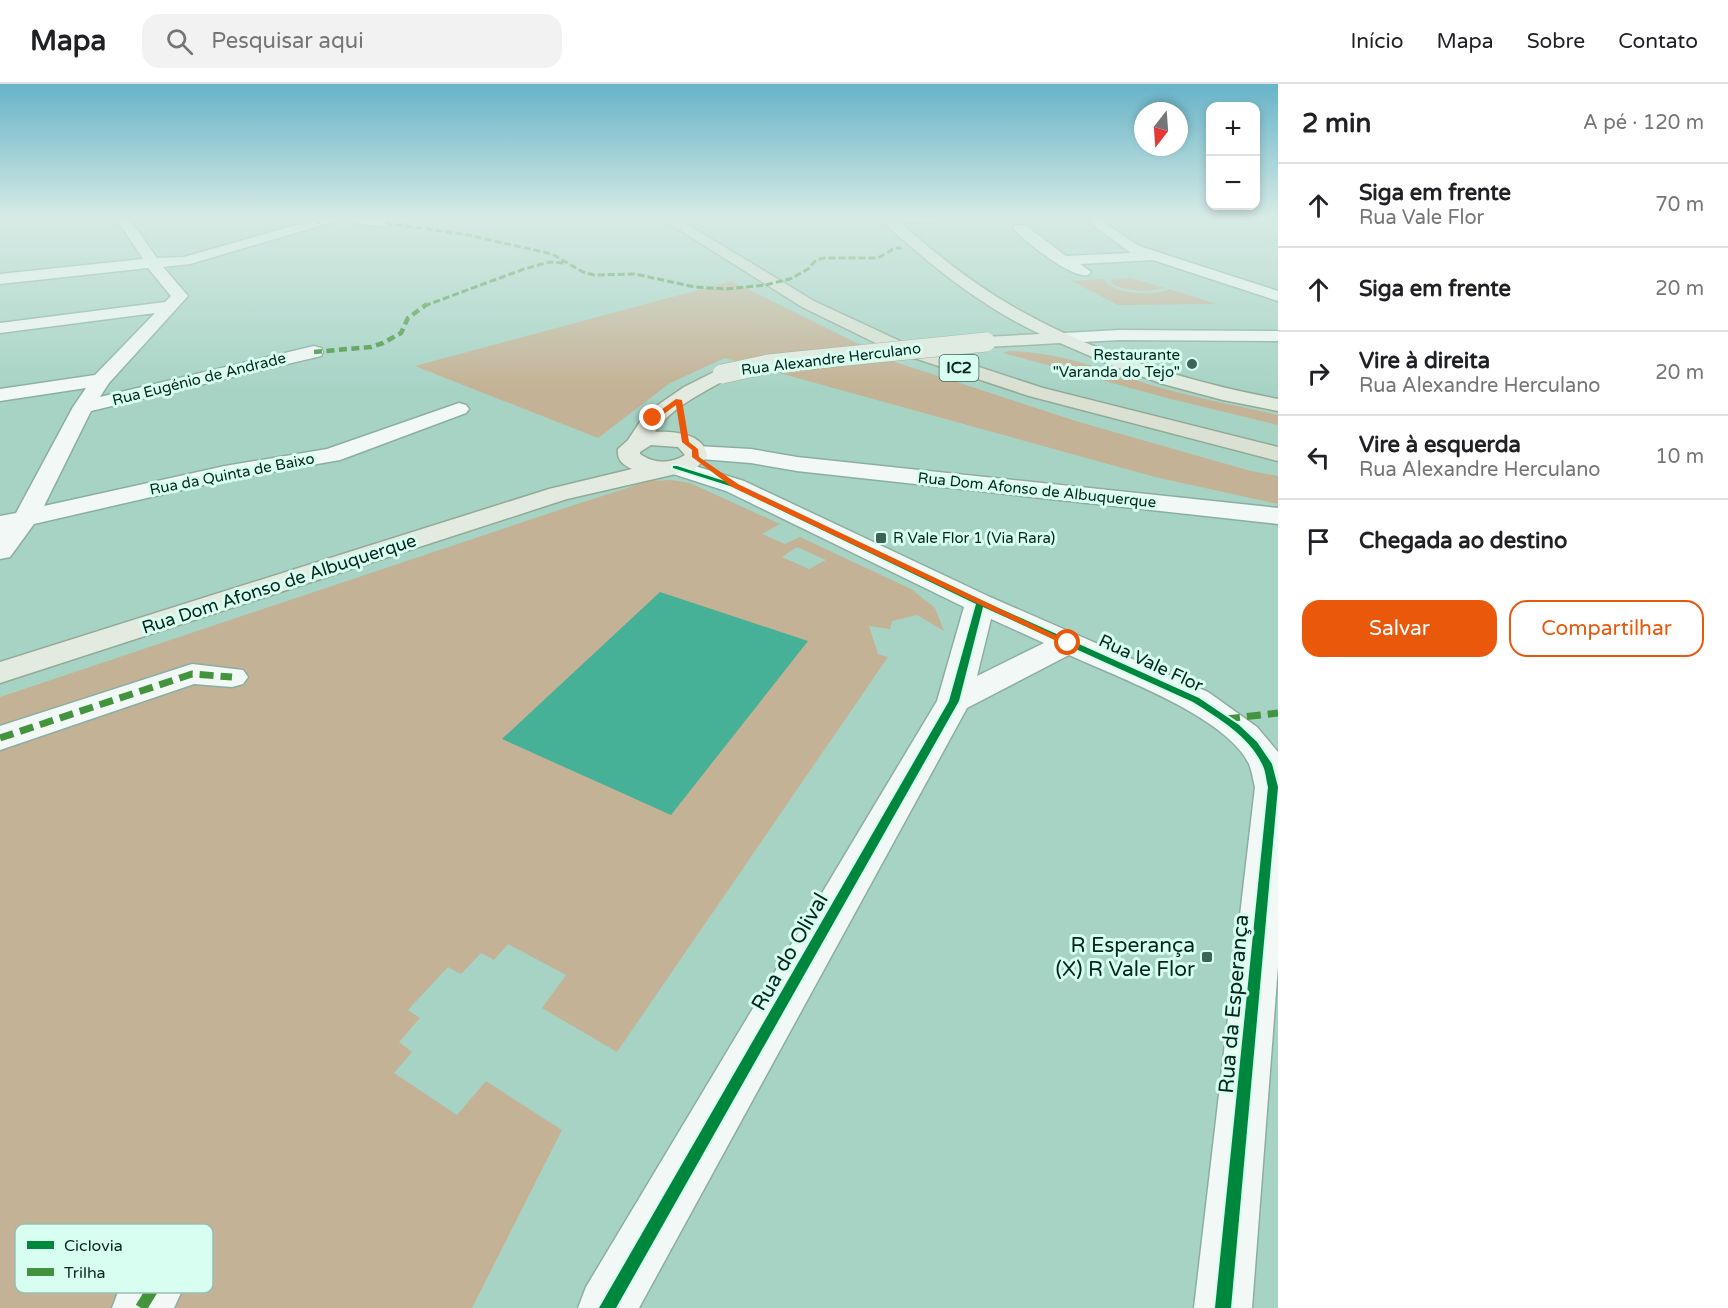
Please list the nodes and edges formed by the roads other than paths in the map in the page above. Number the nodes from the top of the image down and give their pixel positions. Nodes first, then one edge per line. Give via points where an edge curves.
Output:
1 (50, 274) edge
2 (162, 274) edge
3 (759, 274) edge
4 (795, 274) edge
5 (953, 274) edge
6 (1209, 274) edge
7 (0, 279) edge
8 (813, 284) dead end
9 (1278, 296) edge
10 (171, 306) junction
11 (0, 328) edge
12 (914, 330) dead end
13 (1278, 336) edge
14 (1064, 338) junction
15 (314, 352) dead end
16 (1001, 360) dead end
17 (101, 380) junction
18 (1071, 383) dead end
19 (0, 395) edge
20 (679, 400) junction
21 (1278, 405) edge
22 (83, 407) junction
23 (459, 409) dead end
24 (1272, 434) dead end
25 (633, 447) junction
26 (1278, 454) edge
27 (683, 458) junction
28 (797, 464) junction
29 (735, 486) junction
30 (558, 494) junction
31 (27, 516) junction
32 (1278, 516) edge
33 (0, 524) edge
34 (0, 551) edge
35 (980, 603) junction
36 (1068, 643) junction
37 (0, 673) edge
38 (232, 677) dead end
39 (954, 701) junction
40 (1226, 719) joint
41 (0, 738) edge
42 (607, 1308) edge
43 (1223, 1308) edge

1 - 7 street
2 - 10 street via 180,296
3 - 26 highway, IC2 via 808,304 905,349 1066,400
4 - 8 highway
5 - 14 main road via 1006,310
6 - 9 street
10 - 11 street
10 - 17 street
12 - 16 highway, IC2
13 - 14 street, Rua Alexandre Herculano
14 - 20 main road, Rua Alexandre Herculano, bridge via 779,363 722,374
14 - 21 main road via 1160,378
15 - 22 street, Rua Eugénio de Andrade
17 - 19 street
17 - 22 street
18 - 24 highway
20 - 25 main road, Rua Alexandre Herculano via 653,418
20 - 27 main road
22 - 31 street
23 - 31 street, Rua da Quinta de Baixo via 332,455 225,473
25 - 27 main road via 667,438
25 - 27 main road via 634,462
25 - 30 main road, Rua Dom Afonso de Albuquerque
27 - 28 street, Rua Dom Afonso de Albuquerque via 751,456
27 - 29 street, Rua Vale Flor
27 - 30 main road, Rua Dom Afonso de Albuquerque
28 - 29 street, Rua Dom Afonso de Albuquerque via 758,471
28 - 32 street, Rua Dom Afonso de Albuquerque
29 - 35 street, Rua Vale Flor
30 - 37 main road, Rua Dom Afonso de Albuquerque
31 - 33 street, Rua da Quinta de Baixo
31 - 34 street
35 - 36 street, Rua Vale Flor
35 - 39 street, Rua do Olival
36 - 39 street
36 - 40 street, Rua Vale Flor via 1196,700
38 - 41 street via 192,674
39 - 42 street, Rua do Olival
40 - 43 street, Rua da Esperança via 1267,763 1273,787

